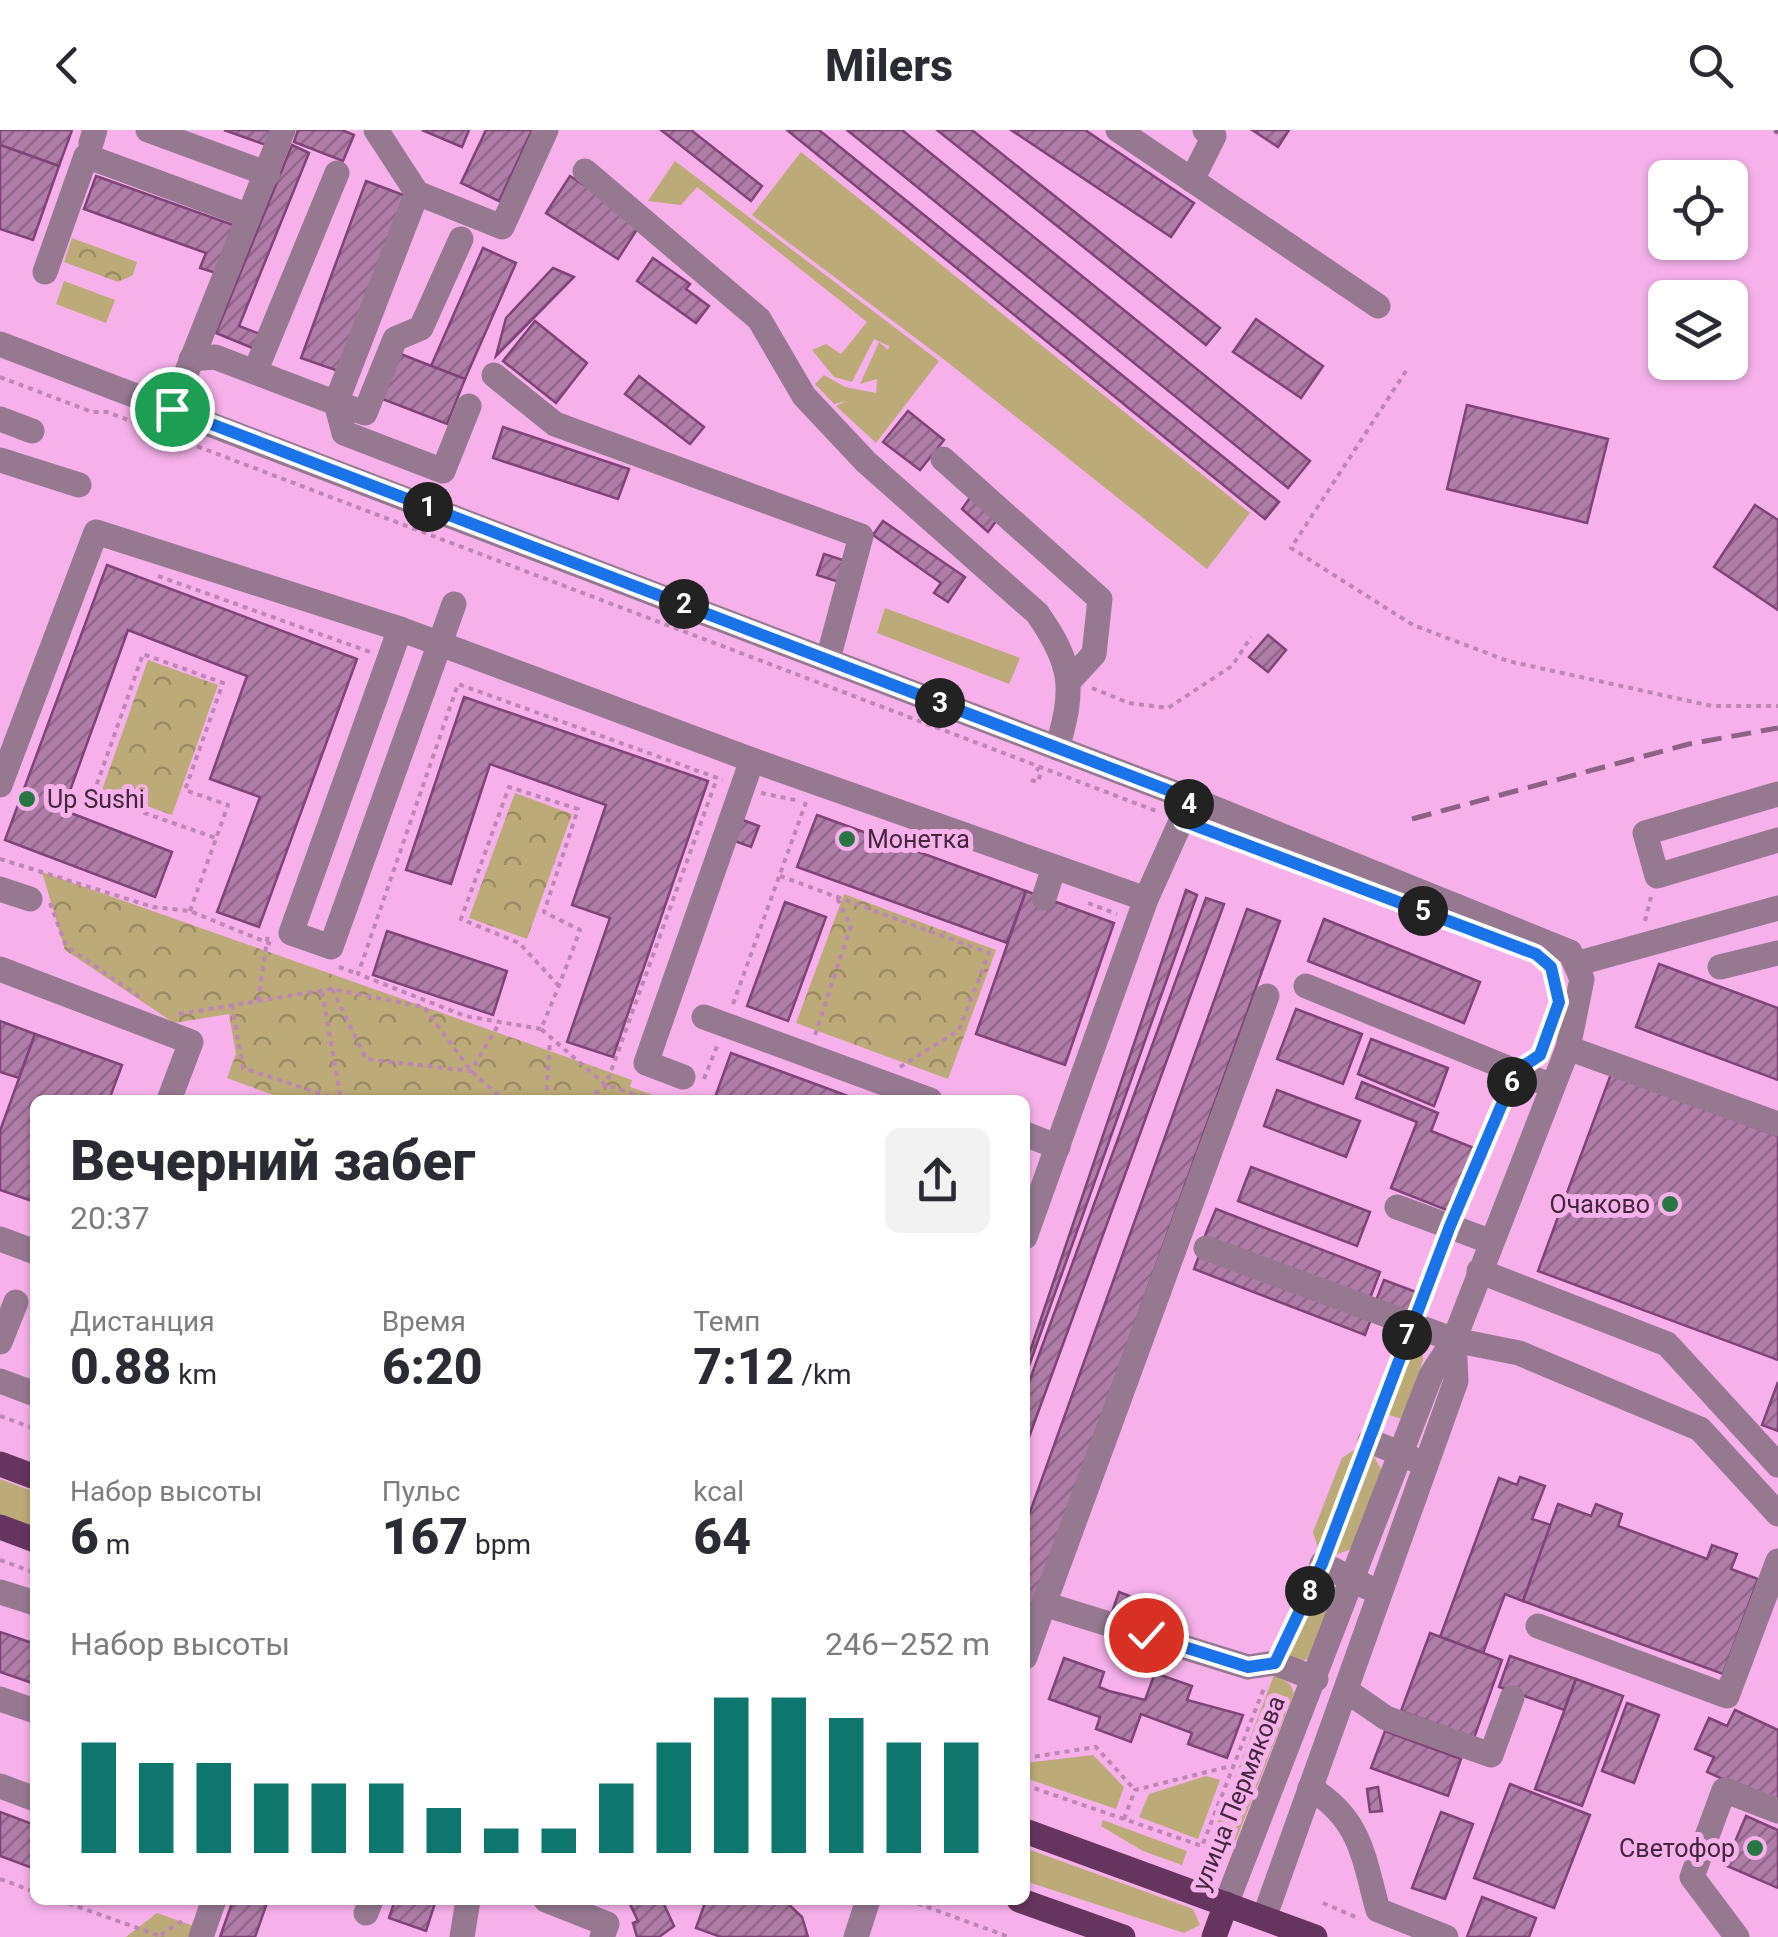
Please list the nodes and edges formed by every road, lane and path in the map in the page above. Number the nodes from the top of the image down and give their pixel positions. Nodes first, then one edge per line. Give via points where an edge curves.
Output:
1 (148, 130) edge
2 (284, 130) edge
3 (376, 130) edge
4 (546, 130) edge
5 (1118, 130) edge
6 (1205, 130) edge
7 (585, 171) dead end
8 (337, 173) dead end
9 (268, 174) junction
10 (1192, 180) junction
11 (417, 194) junction
12 (249, 216) junction
13 (461, 238) dead end
14 (45, 272) dead end
15 (1378, 306) dead end
16 (0, 344) edge
17 (191, 359) junction
18 (1406, 371) dead end
19 (255, 372) junction
20 (494, 374) dead end
21 (0, 378) edge
22 (336, 403) junction
23 (469, 406) dead end
24 (172, 409) junction
25 (0, 419) edge
26 (32, 431) dead end
27 (943, 459) dead end
28 (0, 460) edge
29 (79, 486) dead end
30 (152, 574) dead end
31 (454, 604) dead end
32 (400, 629) junction
33 (1251, 637) dead end
34 (440, 644) junction
35 (828, 659) junction
36 (364, 669) dead end
37 (1070, 680) junction
38 (1778, 706) edge
39 (1057, 748) junction
40 (752, 760) junction
41 (1036, 766) junction
42 (717, 778) junction
43 (1035, 781) dead end
44 (0, 785) edge
45 (743, 786) junction
46 (1778, 794) edge
47 (1187, 810) junction
48 (216, 838) junction
49 (1778, 840) edge
50 (0, 858) edge
51 (1054, 867) junction
52 (38, 871) junction
53 (780, 876) junction
54 (1657, 876) junction
55 (0, 888) edge
56 (41, 895) junction
57 (836, 896) junction
58 (1044, 898) dead end
59 (1080, 900) dead end
60 (1137, 908) junction
61 (1778, 908) edge
62 (190, 911) junction
63 (272, 924) dead end
64 (1642, 931) dead end
65 (265, 942) junction
66 (284, 949) dead end
67 (1778, 953) edge
68 (1536, 954) dead end
69 (1579, 963) junction
70 (340, 967) dead end
71 (1720, 967) dead end
72 (0, 969) edge
73 (358, 974) junction
74 (559, 986) junction
75 (1306, 986) dead end
76 (332, 989) junction
77 (322, 990) junction
78 (1267, 996) dead end
79 (258, 1001) junction
80 (1559, 1002) dead end
81 (232, 1005) junction
82 (153, 1006) dead end
83 (168, 1016) dead end
84 (715, 1021) junction
85 (500, 1022) junction
86 (541, 1030) junction
87 (550, 1037) junction
88 (814, 1040) dead end
89 (1568, 1048) junction
90 (472, 1071) junction
91 (1516, 1071) junction
92 (859, 1074) junction
93 (693, 1081) joint
94 (606, 1086) junction
95 (1552, 1086) junction
96 (171, 1095) edge
97 (325, 1095) edge
98 (339, 1095) edge
99 (498, 1095) edge
100 (546, 1095) edge
101 (594, 1095) edge
102 (637, 1095) edge
103 (916, 1095) edge
104 (1778, 1124) edge
105 (1030, 1136) edge
106 (1058, 1146) junction
107 (1398, 1206) dead end
108 (1030, 1223) edge
109 (1450, 1226) junction
110 (0, 1240) edge
111 (1490, 1241) junction
112 (1206, 1248) dead end
113 (30, 1250) edge
114 (1479, 1271) junction
115 (16, 1302) dead end
116 (1411, 1325) junction
117 (1454, 1340) junction
118 (0, 1342) edge
119 (0, 1380) edge
120 (30, 1392) edge
121 (0, 1416) edge
122 (30, 1427) edge
123 (1370, 1441) junction
124 (1403, 1452) junction
125 (0, 1464) edge
126 (1778, 1465) edge
127 (1426, 1468) junction
128 (30, 1474) edge
129 (1778, 1514) edge
130 (0, 1527) edge
131 (30, 1538) edge
132 (0, 1560) edge
133 (1778, 1560) edge
134 (1322, 1564) junction
135 (30, 1571) edge
136 (1354, 1582) junction
137 (0, 1592) edge
138 (1382, 1592) junction
139 (30, 1601) edge
140 (1044, 1604) junction
141 (1538, 1626) dead end
142 (1030, 1644) edge
143 (1275, 1663) junction
144 (1316, 1679) junction
145 (1347, 1691) junction
146 (0, 1698) edge
147 (1512, 1698) dead end
148 (30, 1709) edge
149 (1030, 1757) edge
150 (1234, 1765) junction
151 (0, 1786) edge
152 (1030, 1787) edge
153 (1310, 1788) junction
154 (1135, 1790) junction
155 (30, 1797) edge
156 (1778, 1812) edge
157 (1124, 1819) junction
158 (1030, 1833) edge
159 (0, 1879) edge
160 (30, 1890) edge
161 (1030, 1904) edge
162 (1226, 1904) junction
163 (72, 1905) edge
164 (211, 1905) edge
165 (467, 1905) edge
166 (559, 1905) edge
167 (866, 1905) edge
168 (922, 1905) edge
169 (196, 1926) edge
170 (1260, 1927) edge
171 (159, 1936) edge
172 (462, 1937) edge
173 (602, 1937) edge
174 (856, 1937) edge
175 (1009, 1937) edge
176 (1123, 1937) edge
177 (1214, 1937) edge
178 (1315, 1937) edge
179 (1446, 1937) edge
180 (1737, 1937) edge

1 - 9 street
2 - 9 street
3 - 11 street
4 - 11 street via 502,228
5 - 10 street
6 - 10 street via 1214,136
7 - 37 street via 759,319 804,396 866,462 1037,613 1058,643
8 - 19 street
9 - 12 street
10 - 15 street
11 - 22 street
12 - 14 street via 86,156
12 - 17 street
13 - 22 street via 422,328 395,340 366,413
16 - 24 street
17 - 19 street via 215,356
17 - 24 street
18 - 38 path via 1291,548 1413,625 1508,661 1712,706
19 - 22 street
20 - 35 street via 554,424 861,536
21 - 41 path via 122,418
22 - 23 street via 344,433 443,471
24 - 35 street
25 - 26 street
27 - 37 street via 1100,599 1094,654
28 - 29 street
30 - 36 path via 370,650
31 - 34 street
32 - 34 street
32 - 34 street via 291,933 304,938 331,948
32 - 44 street via 96,532
33 - 37 path via 1232,666 1168,708 1130,703
34 - 40 street
35 - 39 street
37 - 39 street
39 - 47 street
40 - 45 street
40 - 51 street
41 - 43 path via 1041,772
41 - 47 path
42 - 45 path
42 - 73 path via 458,684
42 - 94 path
45 - 53 path via 806,802
45 - 93 street via 646,1063
46 - 54 street via 1645,833
47 - 60 street
47 - 69 street via 1546,940
48 - 48 path via 228,806 185,790 223,682 142,654 93,795
48 - 62 path
49 - 54 street
50 - 52 path
51 - 58 street
51 - 60 street
52 - 56 path
52 - 62 path via 153,907
53 - 57 path
53 - 84 path
54 - 64 path
55 - 56 street
56 - 82 path via 66,946
57 - 88 path via 851,926
57 - 92 path via 989,953 959,1030 902,1066
59 - 60 path
60 - 106 street
61 - 69 street
62 - 65 path
63 - 65 path
65 - 66 path
65 - 79 path
67 - 71 street
68 - 80 path via 1551,967
69 - 89 street, улица Пермякова via 1582,979
70 - 73 path
72 - 96 street via 191,1042
73 - 85 path via 465,1016
74 - 74 path via 580,930 544,912 578,808 509,787 461,919 518,943
74 - 86 path
75 - 91 street
76 - 77 path
76 - 90 path via 424,1007
76 - 90 path via 366,1059
77 - 79 path
77 - 98 path
78 - 140 street
79 - 81 path
81 - 83 path
81 - 97 path via 243,1068
84 - 92 street
84 - 93 path
85 - 86 path
85 - 90 path
86 - 87 path
87 - 94 path
87 - 100 path
89 - 95 street, улица Пермякова
89 - 104 street
90 - 99 path
91 - 95 street
91 - 109 path
92 - 103 street
94 - 101 path
94 - 102 path
95 - 111 street, улица Пермякова
105 - 106 street
106 - 108 street
107 - 109 street
109 - 111 street
109 - 116 path
110 - 113 street
111 - 114 street, улица Пермякова
112 - 116 street
114 - 117 street, улица Пермякова
114 - 126 street via 1667,1344
115 - 118 street
116 - 117 street
116 - 123 path
117 - 124 street, улица Пермякова via 1431,1375
117 - 127 street, улица Пермякова via 1456,1381
117 - 129 street via 1519,1353 1700,1429
119 - 120 street
121 - 122 path
123 - 124 street
123 - 134 path
124 - 127 street
124 - 136 street, улица Пермякова
125 - 128 main road
127 - 138 street, улица Пермякова
130 - 131 main road
132 - 135 path
133 - 141 street via 1727,1696
134 - 136 street
134 - 143 path
136 - 138 street
136 - 144 street, улица Пермякова
137 - 139 street
138 - 145 street, улица Пермякова
140 - 142 street
140 - 143 street via 1248,1667
143 - 144 street
143 - 150 path
144 - 162 street, улица Пермякова
145 - 147 street via 1386,1718 1492,1755
145 - 153 street, улица Пермякова
146 - 148 street
149 - 154 path via 1096,1747
150 - 154 path
150 - 157 path via 1202,1846
151 - 155 street
152 - 157 path
153 - 170 street, улица Пермякова
153 - 179 street via 1337,1804 1355,1830 1378,1910
154 - 157 path
156 - 180 street via 1724,1790 1692,1877
158 - 162 main road
159 - 160 path
161 - 176 main road
162 - 170 main road
162 - 177 main road, улица Пермякова
163 - 171 path
164 - 169 street
165 - 172 street
166 - 173 street via 608,1924
167 - 174 street
168 - 175 path
169 - 171 path
170 - 178 main road

